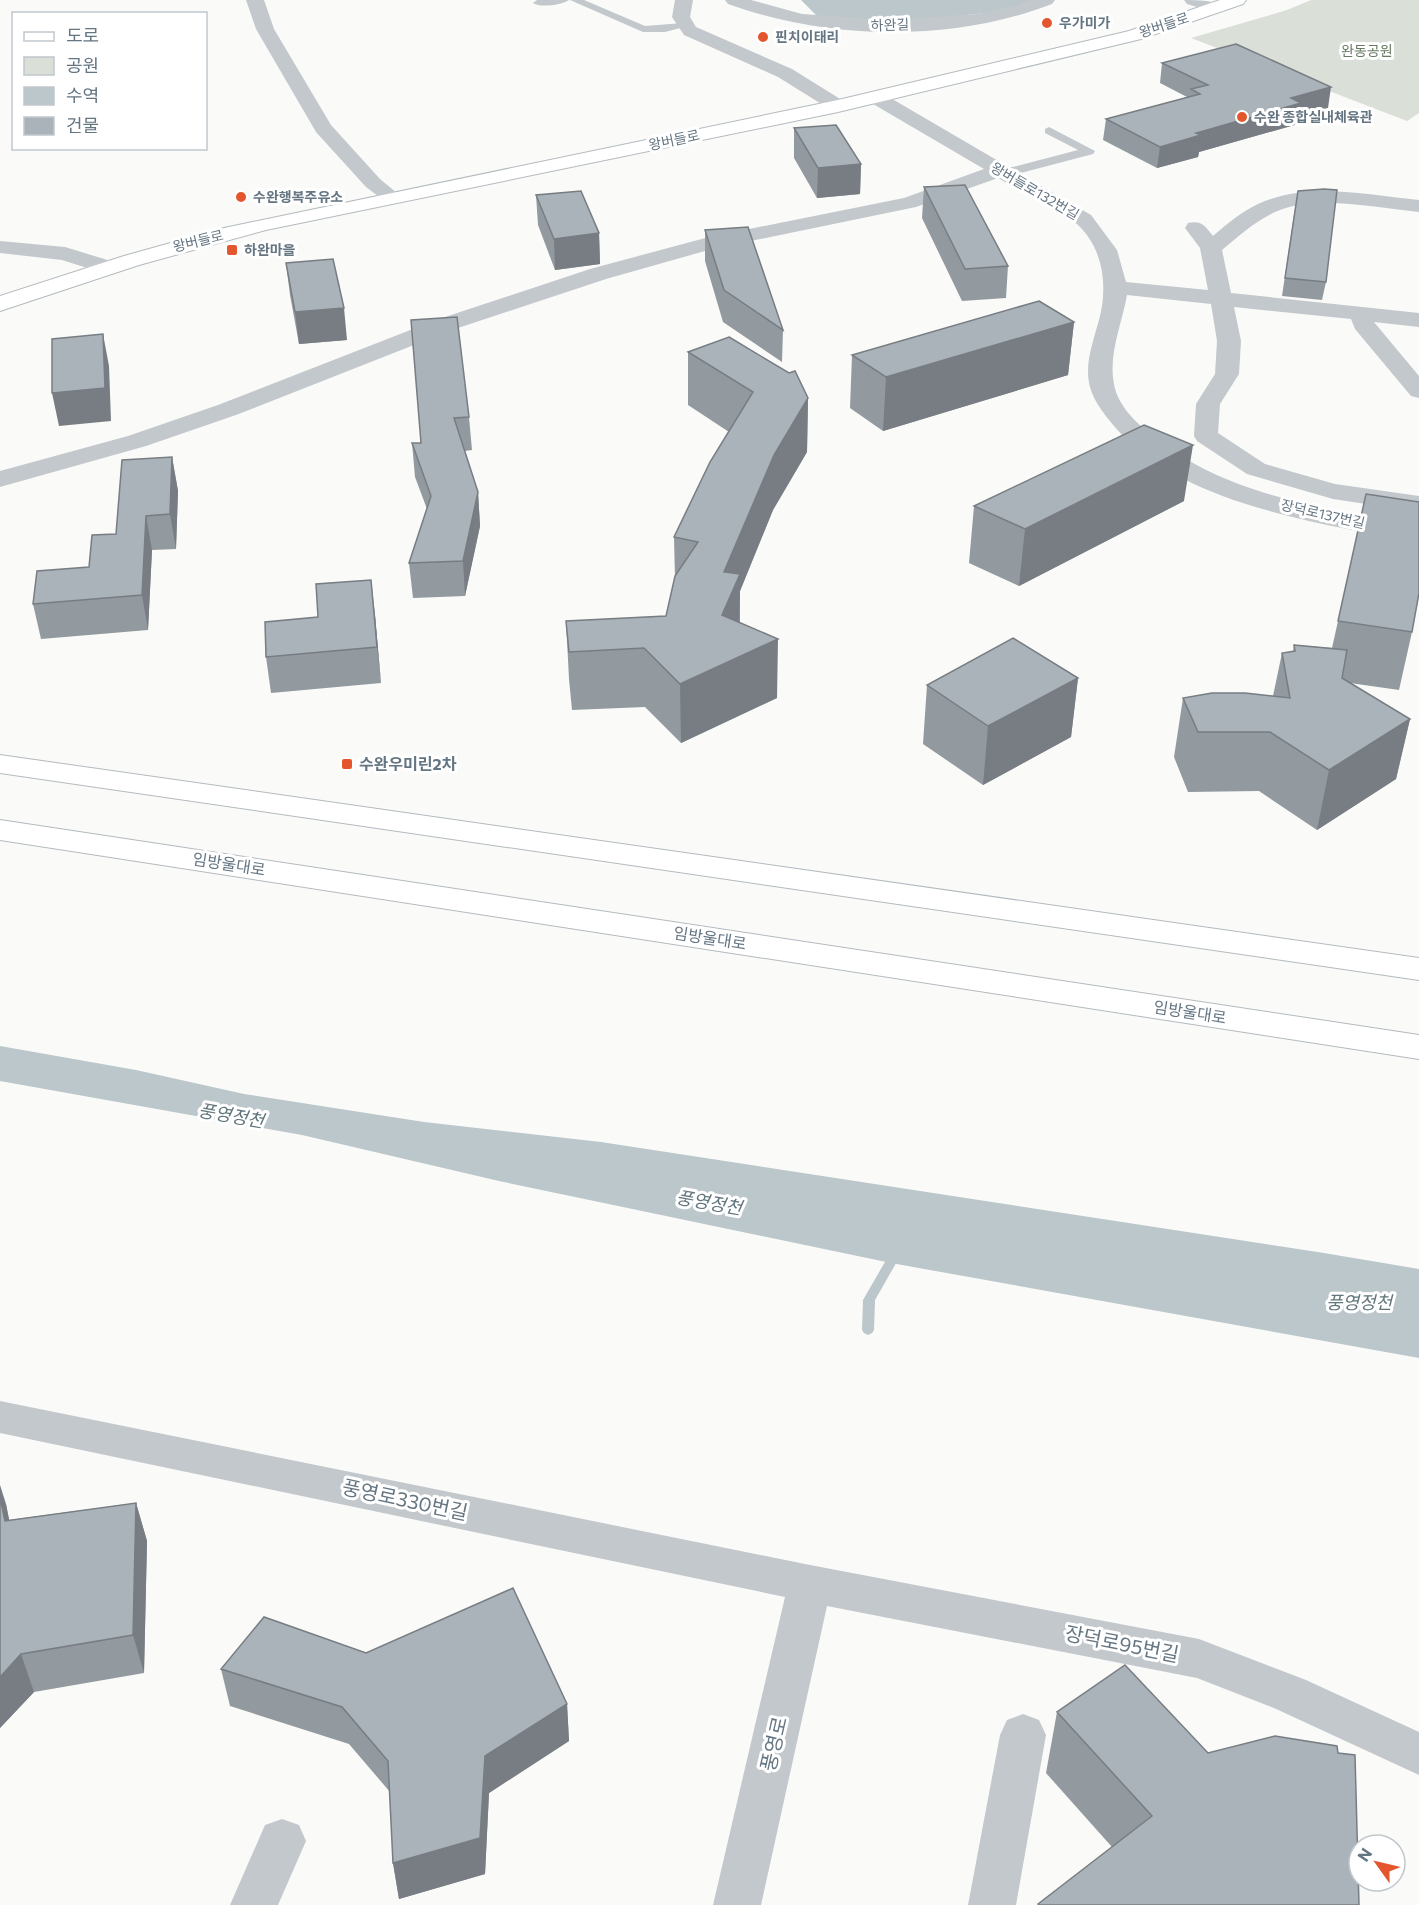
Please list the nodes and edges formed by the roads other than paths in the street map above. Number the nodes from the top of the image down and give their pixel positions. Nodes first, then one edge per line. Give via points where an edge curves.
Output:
1 (255, 0) edge
2 (564, 0) edge
3 (574, 0) edge
4 (684, 0) edge
5 (734, 0) edge
6 (1046, 0) edge
7 (1193, 0) edge
8 (1237, 0) edge
9 (538, 3) dead end
10 (1217, 8) junction
11 (683, 26) junction
12 (875, 97) junction
13 (838, 106) junction
14 (1048, 131) dead end
15 (1000, 170) junction
16 (1419, 186) edge
17 (393, 198) junction
18 (1381, 203) junction
19 (1419, 206) edge
20 (1196, 228) dead end
21 (0, 247) edge
22 (1211, 248) junction
23 (106, 267) junction
24 (1115, 287) junction
25 (1219, 298) junction
26 (0, 304) edge
27 (1362, 314) junction
28 (1419, 320) edge
29 (1419, 391) edge
30 (0, 479) edge
31 (1262, 500) joint
32 (1419, 504) edge
33 (1419, 535) edge
34 (0, 764) edge
35 (0, 830) edge
36 (1419, 969) edge
37 (1419, 1047) edge
38 (0, 1416) edge
39 (810, 1584) junction
40 (1023, 1735) dead end
41 (1419, 1754) edge
42 (282, 1841) dead end
43 (254, 1905) edge
44 (737, 1905) edge
45 (992, 1905) edge

1 - 17 street via 265,29 323,128 373,183
2 - 9 lane
3 - 11 lane via 643,29
4 - 11 street via 680,19
5 - 6 street, 하완길 via 805,19 870,26 1005,16
7 - 10 street
8 - 10 main road, 왕버들로
10 - 12 main road, 왕버들로 via 1135,35
11 - 13 street via 785,74
12 - 13 main road, 왕버들로
12 - 15 street, 왕버들로132번길
13 - 17 main road, 왕버들로
14 - 15 lane via 1089,151 1013,171
15 - 24 street, 왕버들로132번길 via 1084,219 1110,256
15 - 30 street via 909,203 709,243 598,274 444,325 171,430
16 - 18 street
17 - 23 main road, 왕버들로 via 200,240
18 - 19 street
18 - 22 street via 1316,198 1275,204 1256,213
20 - 22 street
21 - 23 street via 65,254
22 - 25 street
23 - 26 main road, 왕버들로
24 - 25 street
24 - 31 street, 왕버들로132번길 via 1101,359 1102,389 1123,423 1143,441 1197,474
25 - 27 street
25 - 32 street via 1229,342 1227,374 1208,404 1206,436 1256,470 1333,491
27 - 28 street
27 - 29 street via 1363,324
31 - 33 street, 장덕로137번길
34 - 36 main road
35 - 37 main road, 임방울대로
38 - 39 street, 풍영로330번길
39 - 41 street, 장덕로95번길 via 1199,1659 1290,1694
39 - 44 street, 풍영로
40 - 45 street
42 - 43 street

